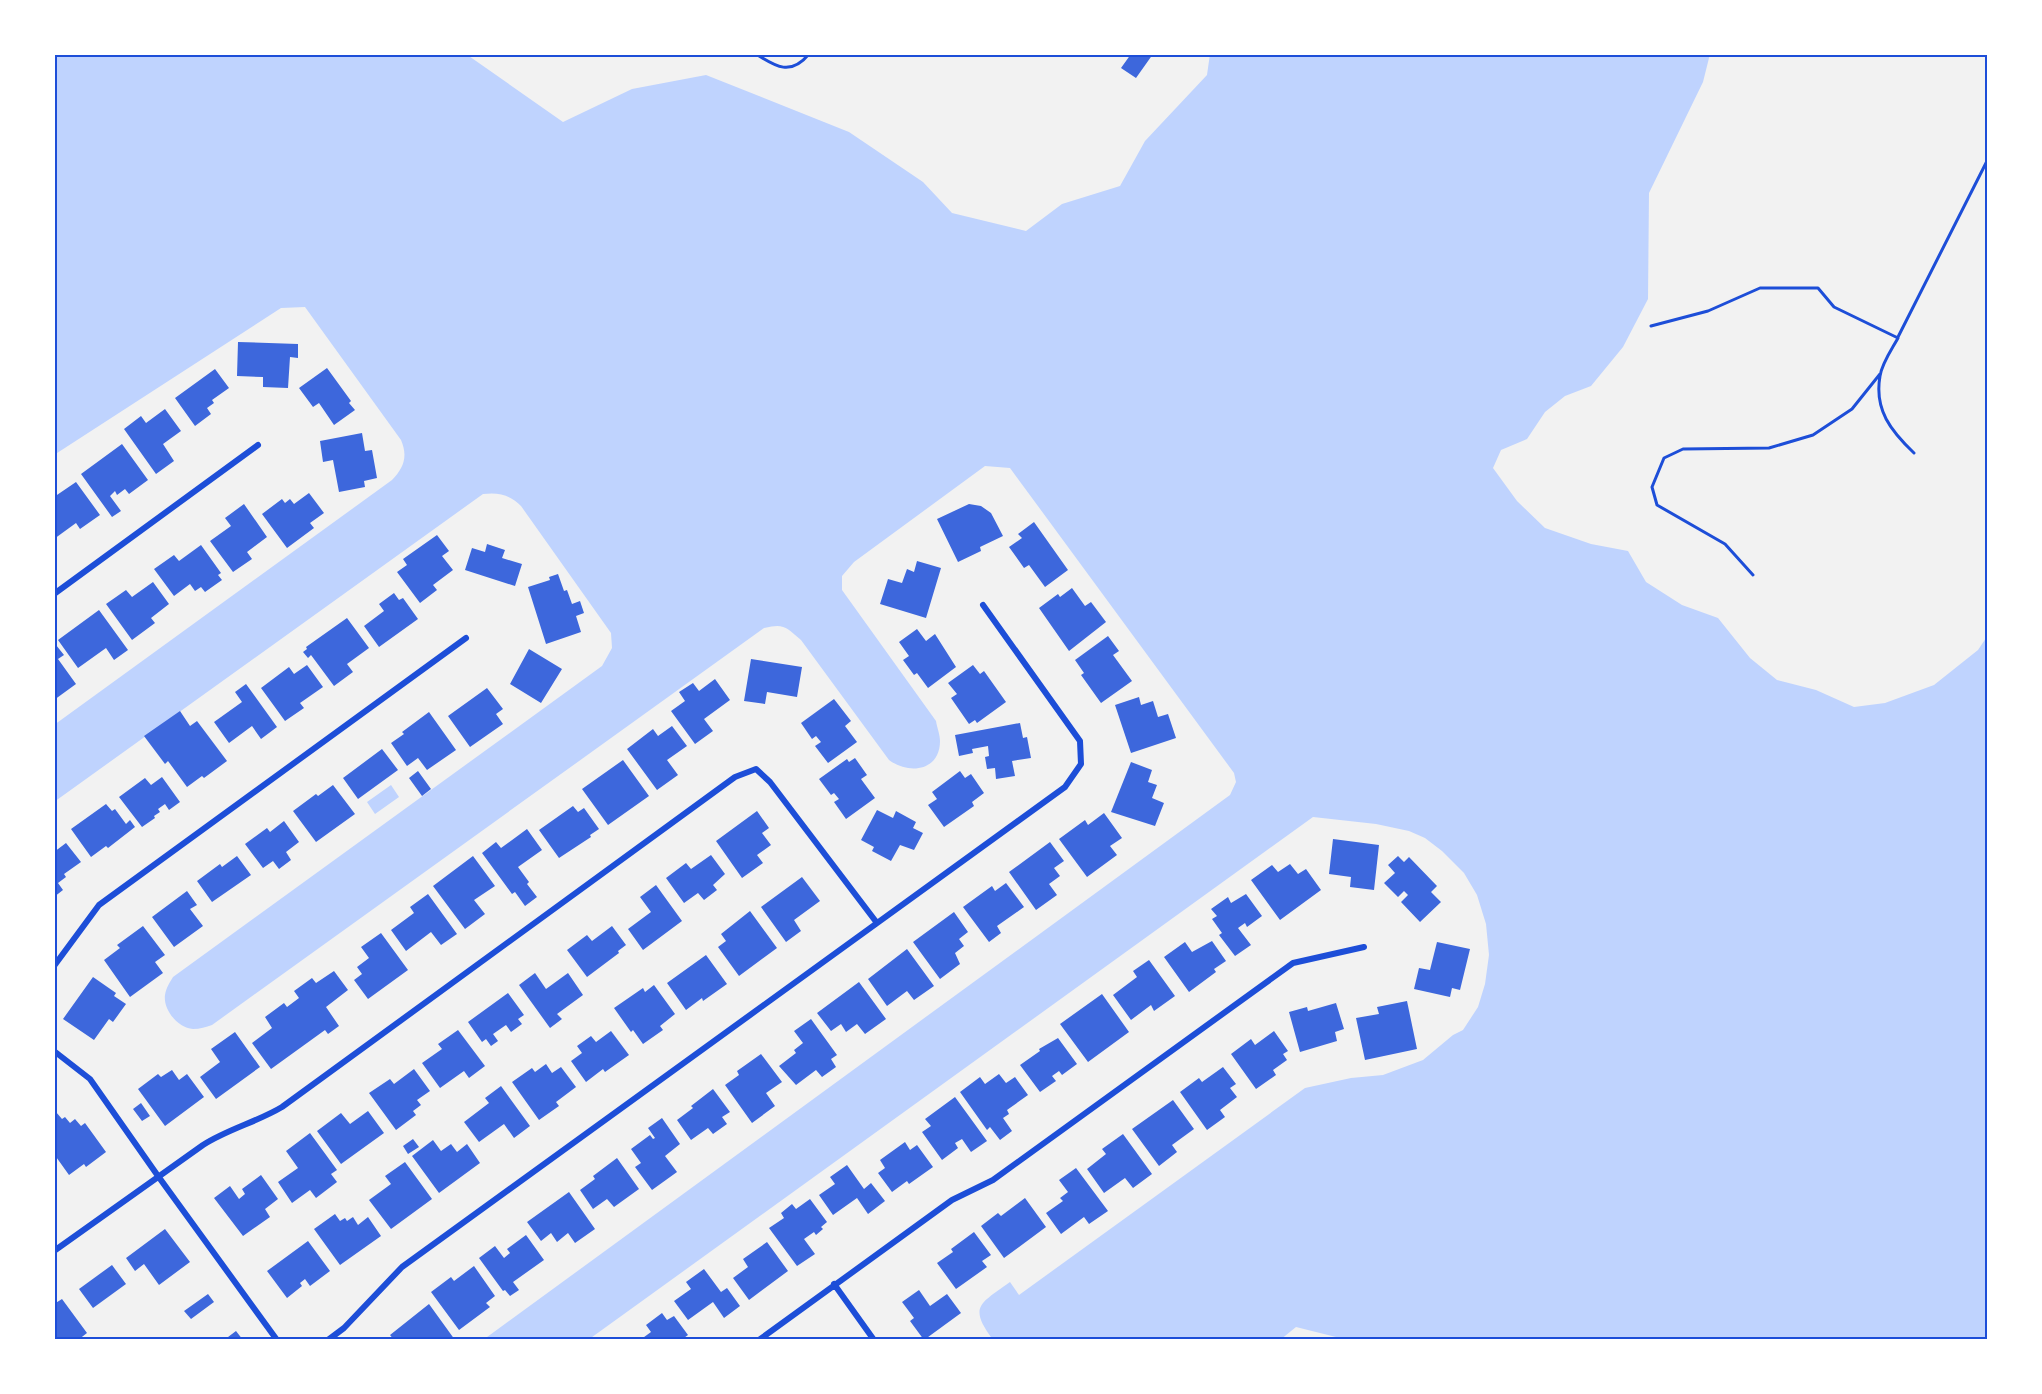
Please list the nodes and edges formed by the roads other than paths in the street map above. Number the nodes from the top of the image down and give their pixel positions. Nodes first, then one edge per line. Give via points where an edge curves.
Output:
1 (258, 445) dead end
2 (54, 594) edge
3 (983, 605) dead end
4 (466, 638) dead end
5 (877, 923) junction
6 (1364, 947) dead end
7 (54, 966) edge
8 (54, 1051) edge
9 (158, 1176) junction
10 (54, 1251) edge
11 (834, 1284) junction
12 (277, 1340) edge
13 (328, 1340) edge
14 (759, 1340) edge
15 (874, 1340) edge

1 - 2 street
3 - 5 street via 1080,741 1081,764 1065,787
4 - 7 street via 99,905
5 - 9 street via 770,782 756,770 735,777 282,1107 222,1133
5 - 13 street via 402,1267
6 - 11 street via 1293,963 993,1180 952,1200
8 - 9 street via 90,1079
9 - 10 street
9 - 12 street
11 - 14 street
11 - 15 street

